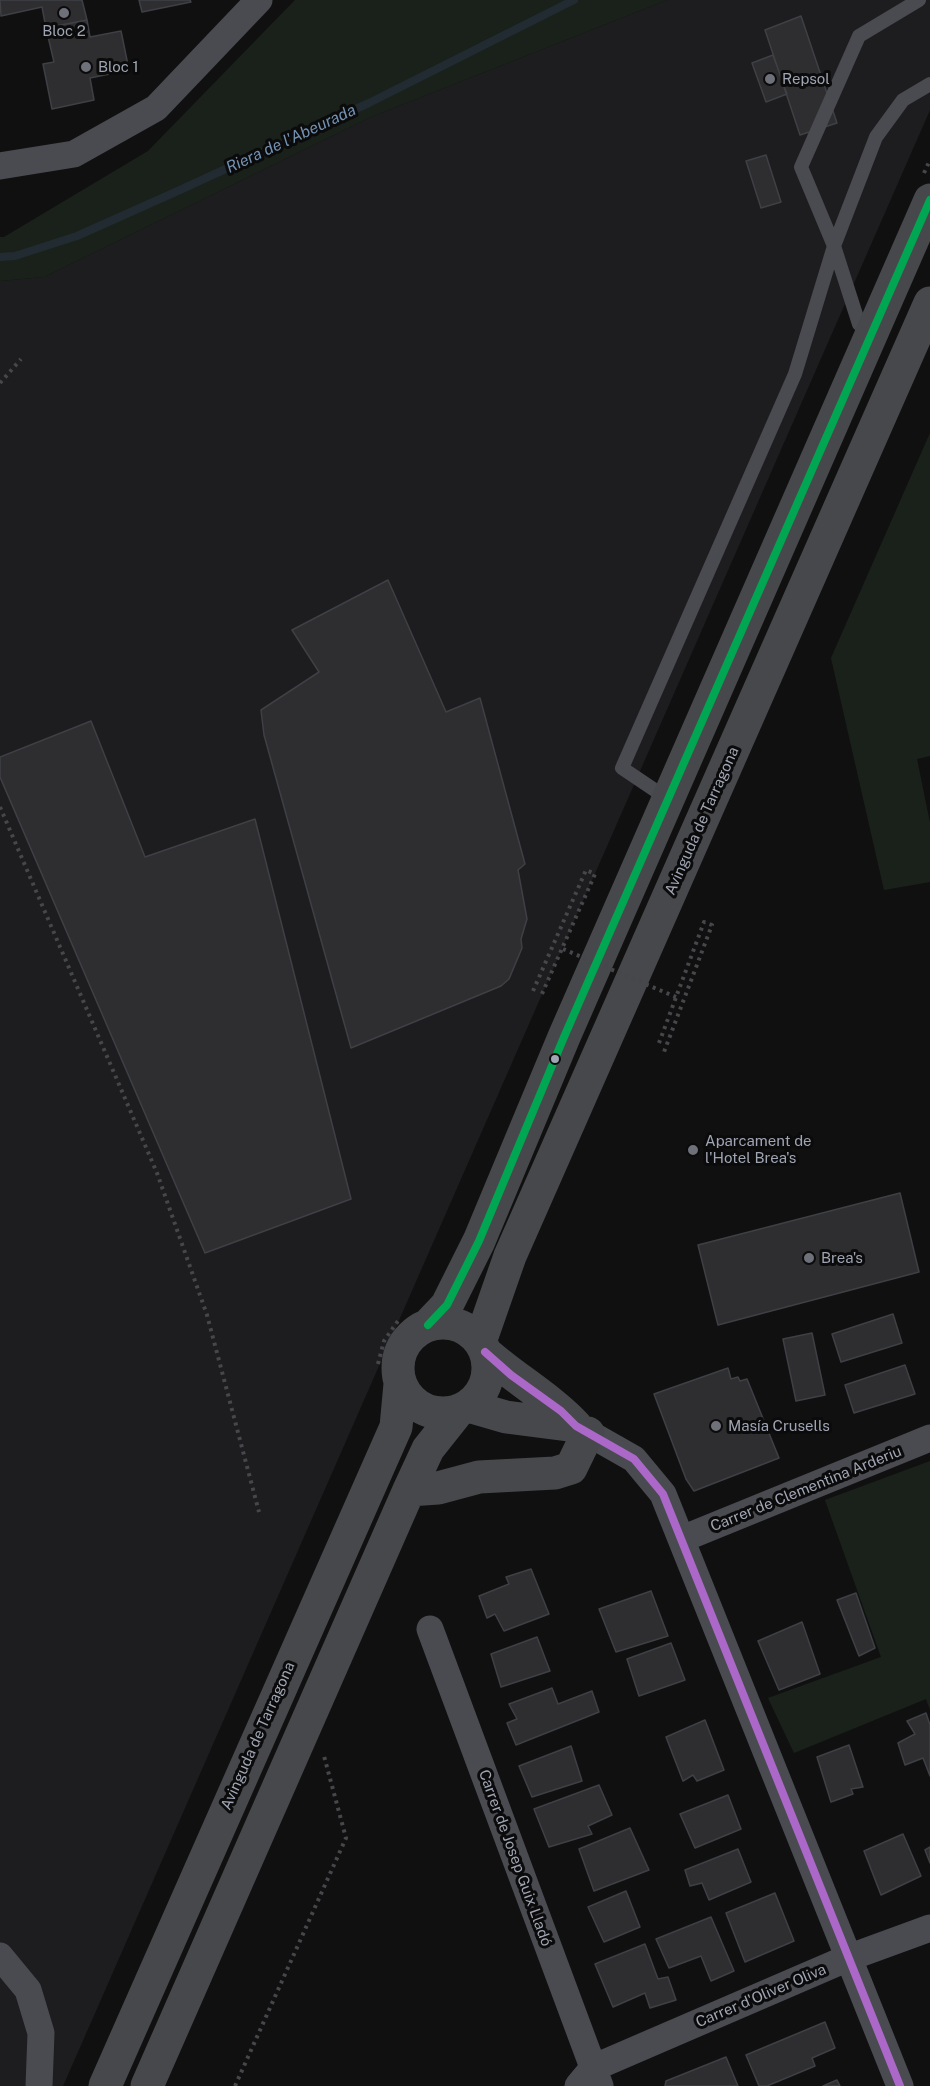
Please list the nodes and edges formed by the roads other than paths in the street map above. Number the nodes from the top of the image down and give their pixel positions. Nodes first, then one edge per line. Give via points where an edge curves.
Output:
1 (259, 0) edge
2 (919, 0) edge
3 (930, 84) edge
4 (0, 166) edge
5 (930, 200) edge
6 (834, 246) junction
7 (930, 303) edge
8 (870, 335) junction
9 (668, 799) junction
10 (428, 1325) junction
11 (483, 1347) junction
12 (400, 1384) junction
13 (463, 1408) junction
14 (582, 1430) junction
15 (930, 1438) edge
16 (410, 1490) junction
17 (682, 1539) junction
18 (430, 1629) dead end
19 (930, 1928) edge
20 (0, 1956) edge
21 (848, 1958) junction
22 (590, 2080) edge
23 (39, 2086) edge
24 (105, 2086) edge
25 (147, 2086) edge
26 (900, 2086) edge

1 - 4 street via 156,108 74,154
2 - 6 lane via 859,36 801,167
3 - 6 lane via 903,99 876,137
5 - 8 main road
6 - 8 lane via 859,324
6 - 9 lane via 795,374 622,768
7 - 11 main road, Avinguda de Tarragona via 510,1256
8 - 9 main road
9 - 10 main road via 479,1241 447,1305
10 - 11 main road via 457,1324 470,1331
10 - 12 main road via 410,1337 402,1349 398,1363
11 - 13 main road via 486,1382
11 - 14 main road via 511,1375
12 - 13 main road via 414,1403 428,1411 443,1413
12 - 24 main road, Avinguda de Tarragona via 396,1427
13 - 14 main road
13 - 16 main road via 428,1449
14 - 16 main road via 571,1467 555,1473 479,1477 438,1488
14 - 17 street via 633,1459 663,1494
15 - 17 street, Carrer de Clementina Arderiu
16 - 25 main road
17 - 21 street
18 - 22 street, Carrer de Josep Guix Lladó
19 - 21 street, Carrer d'Oliver Oliva
20 - 23 street via 28,1990 41,2033
21 - 22 street, Carrer d'Oliver Oliva
21 - 26 street

